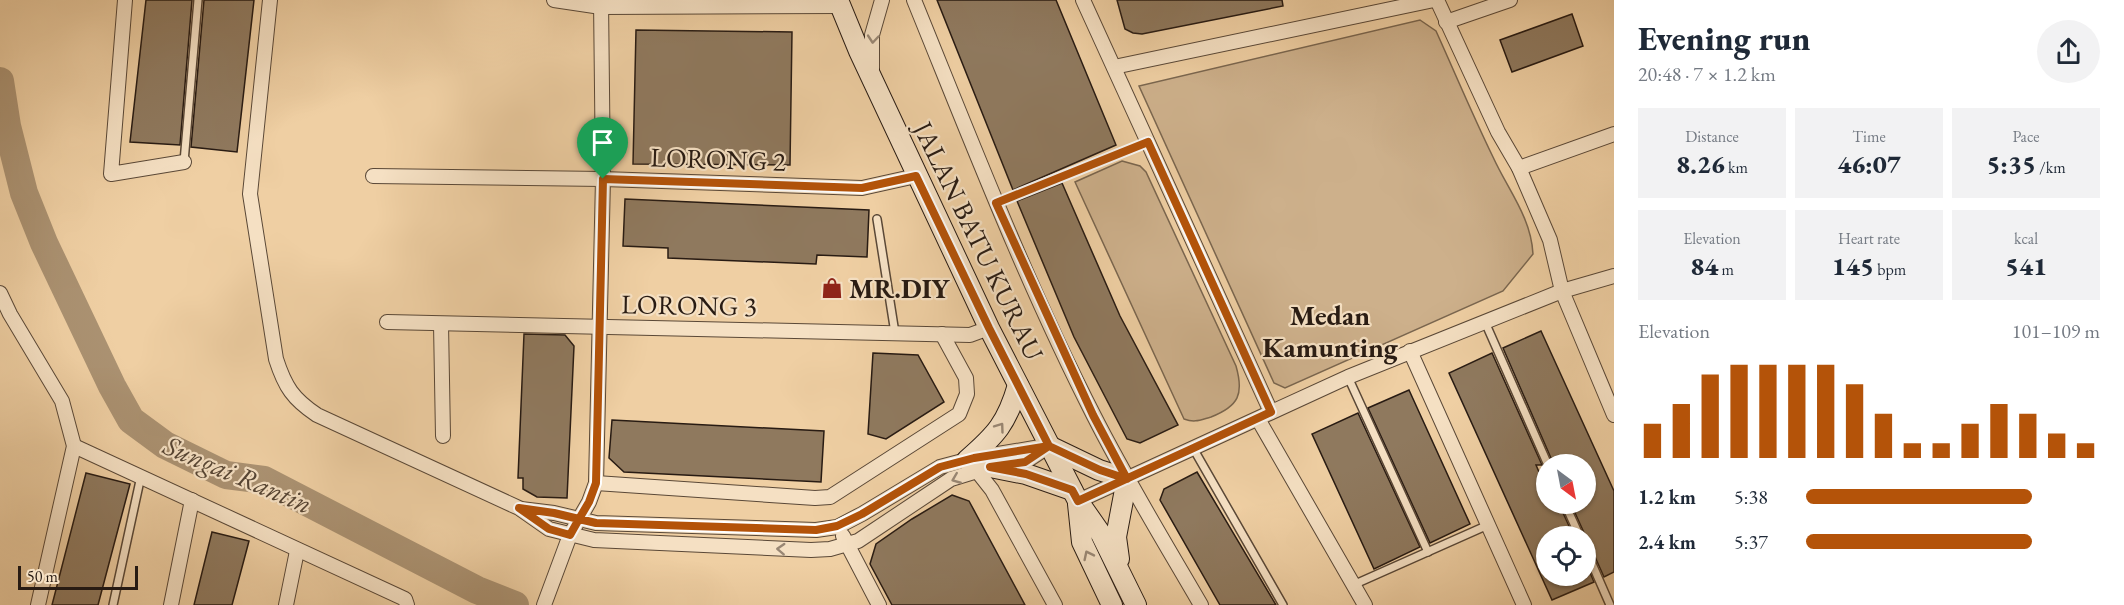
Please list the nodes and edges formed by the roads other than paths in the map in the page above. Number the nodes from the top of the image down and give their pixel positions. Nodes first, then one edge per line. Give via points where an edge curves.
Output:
1 (125, 0) edge
2 (198, 0) edge
3 (270, 0) edge
4 (554, 0) edge
5 (882, 0) edge
6 (914, 0) edge
7 (1083, 0) edge
8 (1435, 0) edge
9 (1510, 0) edge
10 (601, 3) edge
11 (839, 3) edge
12 (1391, 4) edge
13 (1446, 22) junction
14 (1114, 67) junction
15 (872, 78) junction
16 (1614, 134) edge
17 (1148, 142) junction
18 (184, 162) joint
19 (1519, 168) junction
20 (373, 176) dead end
21 (916, 176) junction
22 (603, 179) junction
23 (996, 203) junction
24 (877, 219) dead end
25 (1614, 276) edge
26 (1562, 291) junction
27 (0, 293) edge
28 (1485, 321) junction
29 (387, 322) dead end
30 (441, 324) junction
31 (599, 327) junction
32 (989, 328) junction
33 (895, 333) junction
34 (942, 334) junction
35 (1410, 351) junction
36 (1348, 377) junction
37 (1018, 385) junction
38 (1271, 412) junction
39 (1614, 415) edge
40 (1258, 418) junction
41 (443, 436) dead end
42 (74, 446) junction
43 (1049, 446) junction
44 (1193, 448) junction
45 (1543, 454) edge
46 (978, 466) junction
47 (141, 476) junction
48 (1127, 479) junction
49 (596, 483) junction
50 (1075, 496) junction
51 (192, 500) junction
52 (519, 508) junction
53 (579, 519) junction
54 (1488, 525) junction
55 (837, 526) junction
56 (570, 535) junction
57 (847, 545) junction
58 (297, 551) junction
59 (1428, 552) junction
60 (1596, 573) edge
61 (1121, 574) junction
62 (1353, 585) junction
63 (545, 601) edge
64 (38, 605) edge
65 (113, 605) edge
66 (171, 605) edge
67 (286, 605) edge
68 (407, 605) edge
69 (879, 605) edge
70 (1055, 605) edge
71 (1112, 605) edge
72 (1136, 605) edge
73 (1202, 605) edge
74 (1283, 605) edge
75 (1365, 605) edge
76 (1524, 605) edge
77 (1610, 605) edge

1 - 18 street via 111,174
2 - 18 lane
3 - 52 street via 250,194 276,359 283,381 298,402 317,415
4 - 10 street
5 -> 15 street via 872,35
6 - 23 street
7 - 14 street
8 - 12 street
8 - 13 street
9 - 13 street
10 - 11 street
10 - 22 street
11 - 15 main road, JALAN BATU KURAU
12 - 14 street
13 - 19 street
14 - 17 street
15 - 21 main road, JALAN BATU KURAU
16 - 19 street
17 - 23 lane
17 - 38 street
19 - 26 street via 1550,240
20 - 22 street, LORONG 2
21 - 22 street, LORONG 2 via 862,188
21 - 32 main road, JALAN BATU KURAU
22 - 31 street
23 - 48 street
24 - 33 lane
25 - 26 street
26 - 28 street
26 - 39 street
27 - 42 street via 62,401
28 - 35 street
28 - 45 lane
29 - 30 street, LORONG 3
30 - 31 street, LORONG 3
30 - 41 street
31 - 33 street, LORONG 3
31 - 49 street
32 - 34 street, LORONG 3 via 970,335
32 - 37 main road, JALAN BATU KURAU
33 - 34 street, LORONG 3
34 - 49 street via 966,378 967,394 959,414 830,497
35 - 36 street
35 - 54 street
36 - 38 street
36 - 59 lane
37 - 43 main road, JALAN BATU KURAU
46 -> 37 main road via 1012,408
38 - 40 street
40 - 44 street
40 - 62 street
42 - 47 street
42 - 64 street
43 - 46 street via 1010,451
43 - 46 street via 1025,462
43 - 48 main road
43 - 50 main road, JALAN BATU KURAU
44 - 48 street
44 - 74 lane
46 - 50 main road via 1026,474
46 - 55 street via 940,467
46 -> 57 street
46 - 70 street
47 - 51 street
47 - 65 lane
48 - 50 street
48 - 61 main road via 1116,537
48 - 73 street
49 - 53 street
50 - 61 main road, JALAN BATU KURAU via 1101,534
71 -> 50 main road, JALAN BATU KURAU via 1082,542
51 - 58 street
51 - 66 street
52 - 53 street
52 - 56 street via 549,529
53 - 55 street via 596,523 816,530
53 - 56 street
54 - 59 lane
54 - 76 street
55 - 57 street
57 -> 56 street via 811,550 594,540
56 - 63 street
57 - 69 street
58 - 67 street
58 - 68 street via 405,599
59 - 62 lane
60 - 77 lane
61 - 72 main road, JALAN BATU KURAU
62 - 75 street

